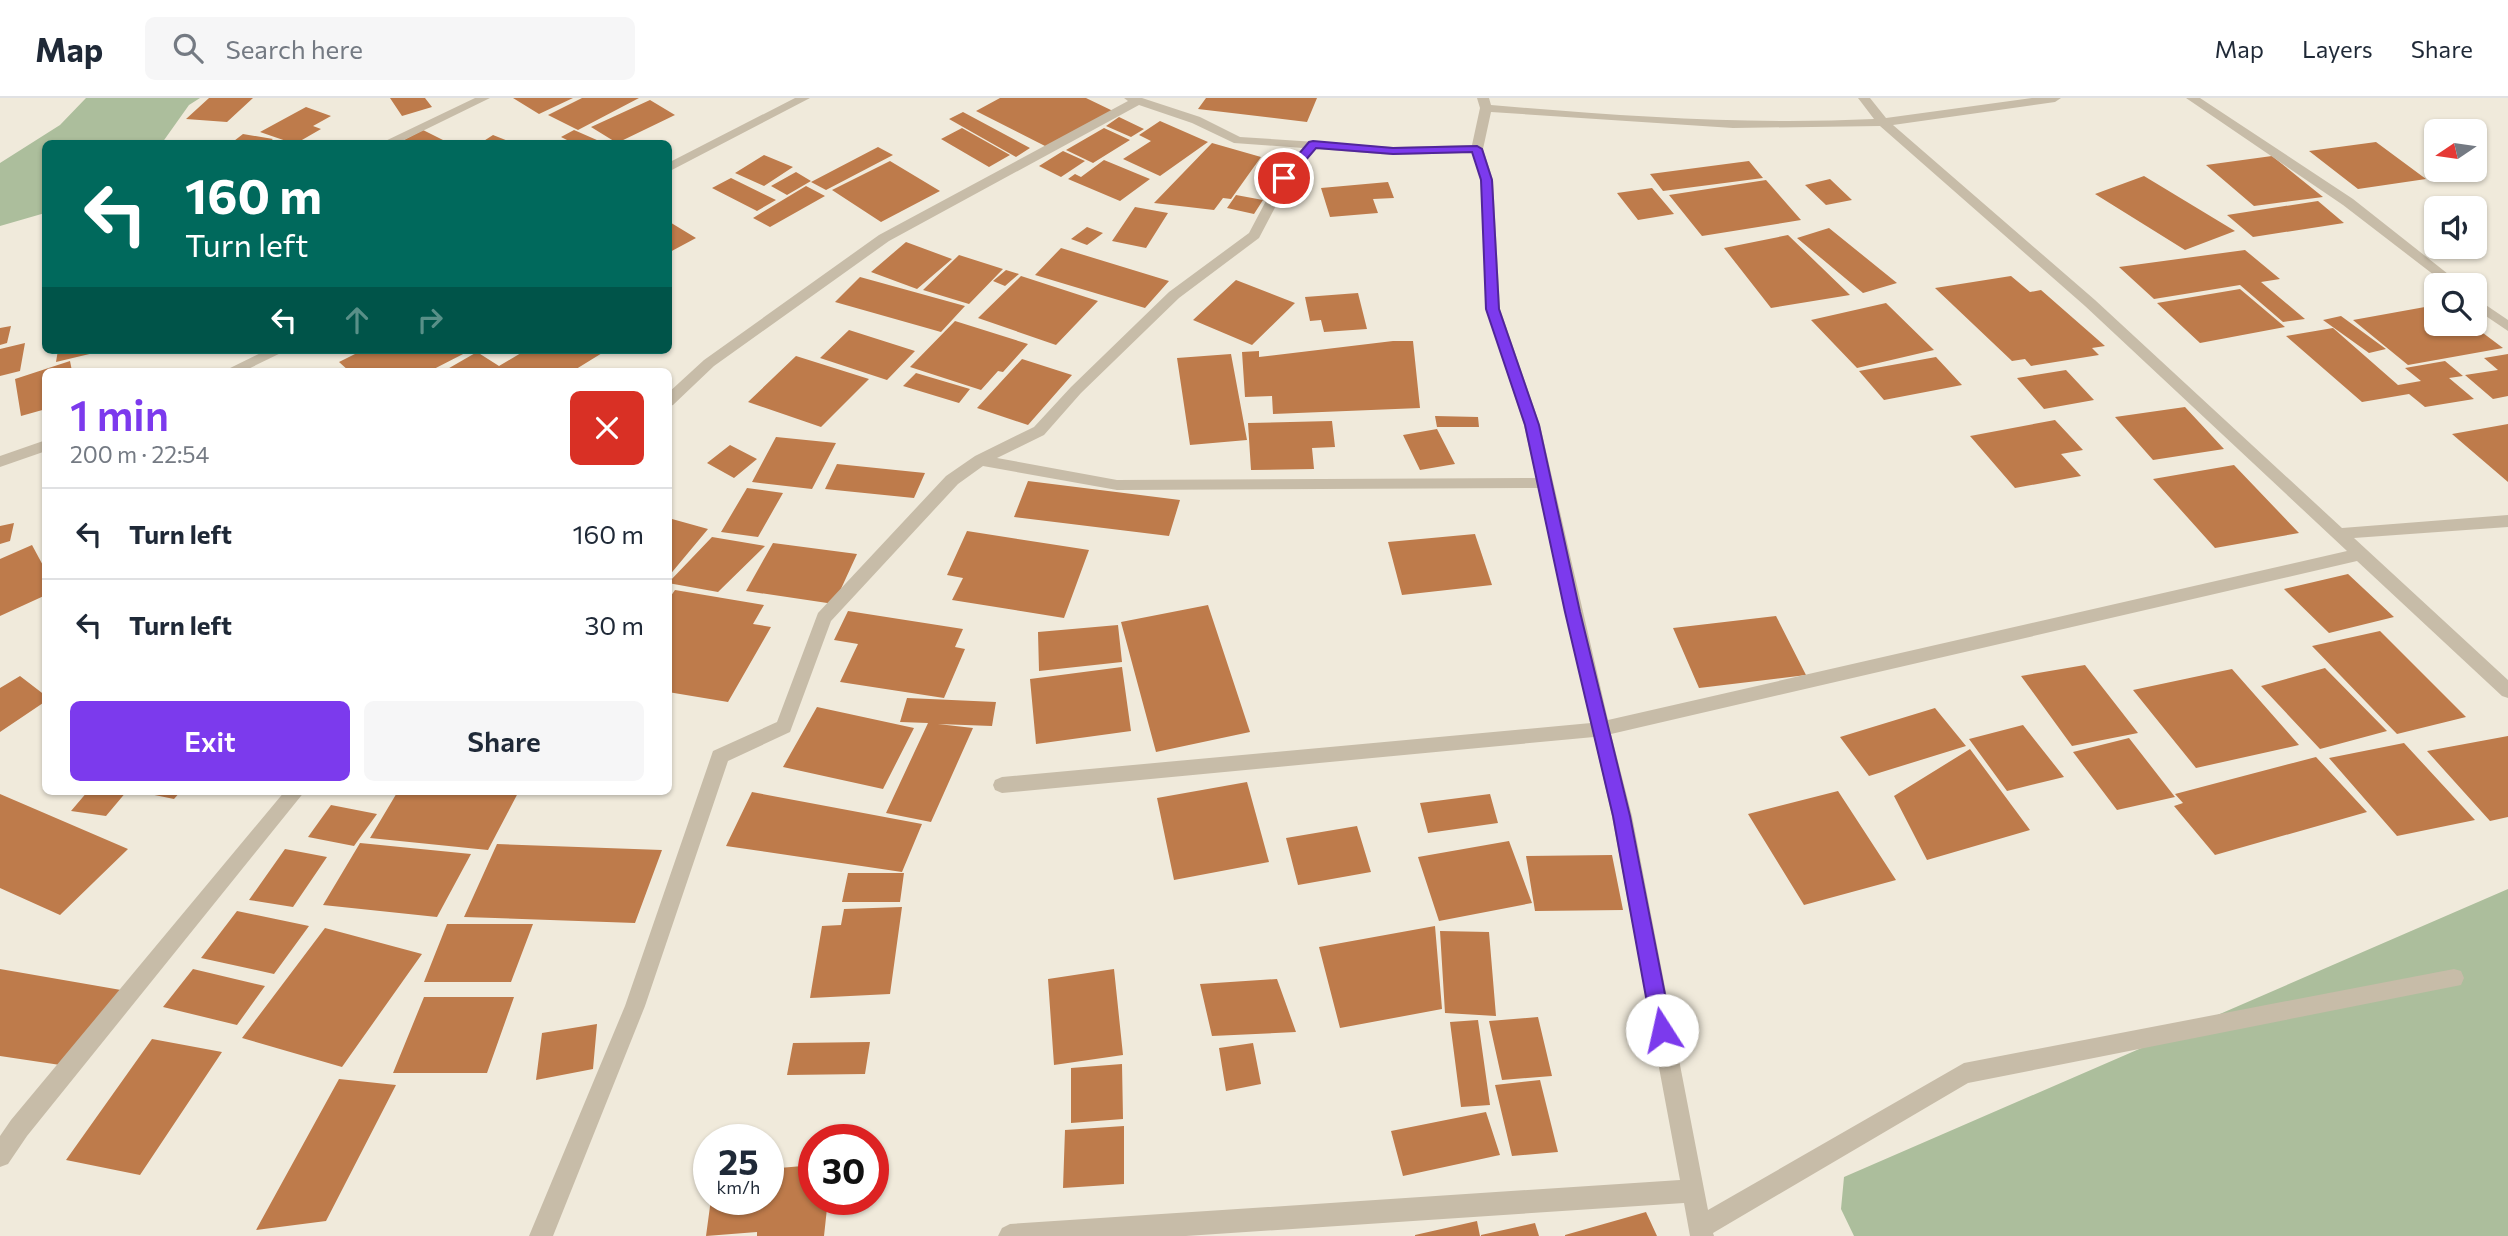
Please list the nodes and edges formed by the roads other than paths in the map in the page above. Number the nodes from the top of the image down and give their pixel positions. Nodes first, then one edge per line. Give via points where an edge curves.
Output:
1 (484, 98) edge
2 (804, 98) edge
3 (1864, 98) edge
4 (2055, 98) edge
5 (2192, 98) edge
6 (1134, 100) edge
7 (1485, 103) edge
8 (1882, 122) junction
9 (394, 140) edge
10 (1313, 145) junction
11 (1477, 149) junction
12 (672, 166) edge
13 (2440, 273) edge
14 (2487, 311) edge
15 (2508, 327) edge
16 (271, 354) edge
17 (238, 368) edge
18 (672, 398) edge
19 (42, 446) edge
20 (980, 460) junction
21 (0, 462) edge
22 (1544, 483) junction
23 (2508, 521) edge
24 (2337, 534) junction
25 (2360, 554) junction
26 (2508, 691) edge
27 (1601, 729) junction
28 (1002, 785) dead end
29 (293, 795) edge
30 (2454, 978) dead end
31 (0, 1156) edge
32 (1692, 1191) junction
33 (1701, 1232) edge
34 (541, 1236) edge
35 (1010, 1236) edge

1 - 9 street
2 - 12 street
3 - 8 street
4 - 8 street
5 - 13 street via 2348,202
6 - 10 street via 1196,120 1238,140
6 - 18 street via 884,238 709,362
7 - 8 street via 1664,123
7 - 11 street
8 - 24 street via 2091,303
10 - 11 street via 1393,151
10 - 20 street via 1284,178 1254,235 1174,295 1039,431
11 - 22 street via 1487,180 1493,309 1532,425
14 - 15 street
16 - 17 street
19 - 21 street
20 - 22 street via 1117,485
20 - 34 street via 952,480 824,618 784,727 720,756 635,1006
22 - 27 street
23 - 24 street
24 - 25 street
25 - 26 street
25 - 27 street
27 - 28 street
27 - 32 street via 1622,816
29 - 31 street
30 - 33 street via 1964,1073
32 - 33 street
32 - 35 street

